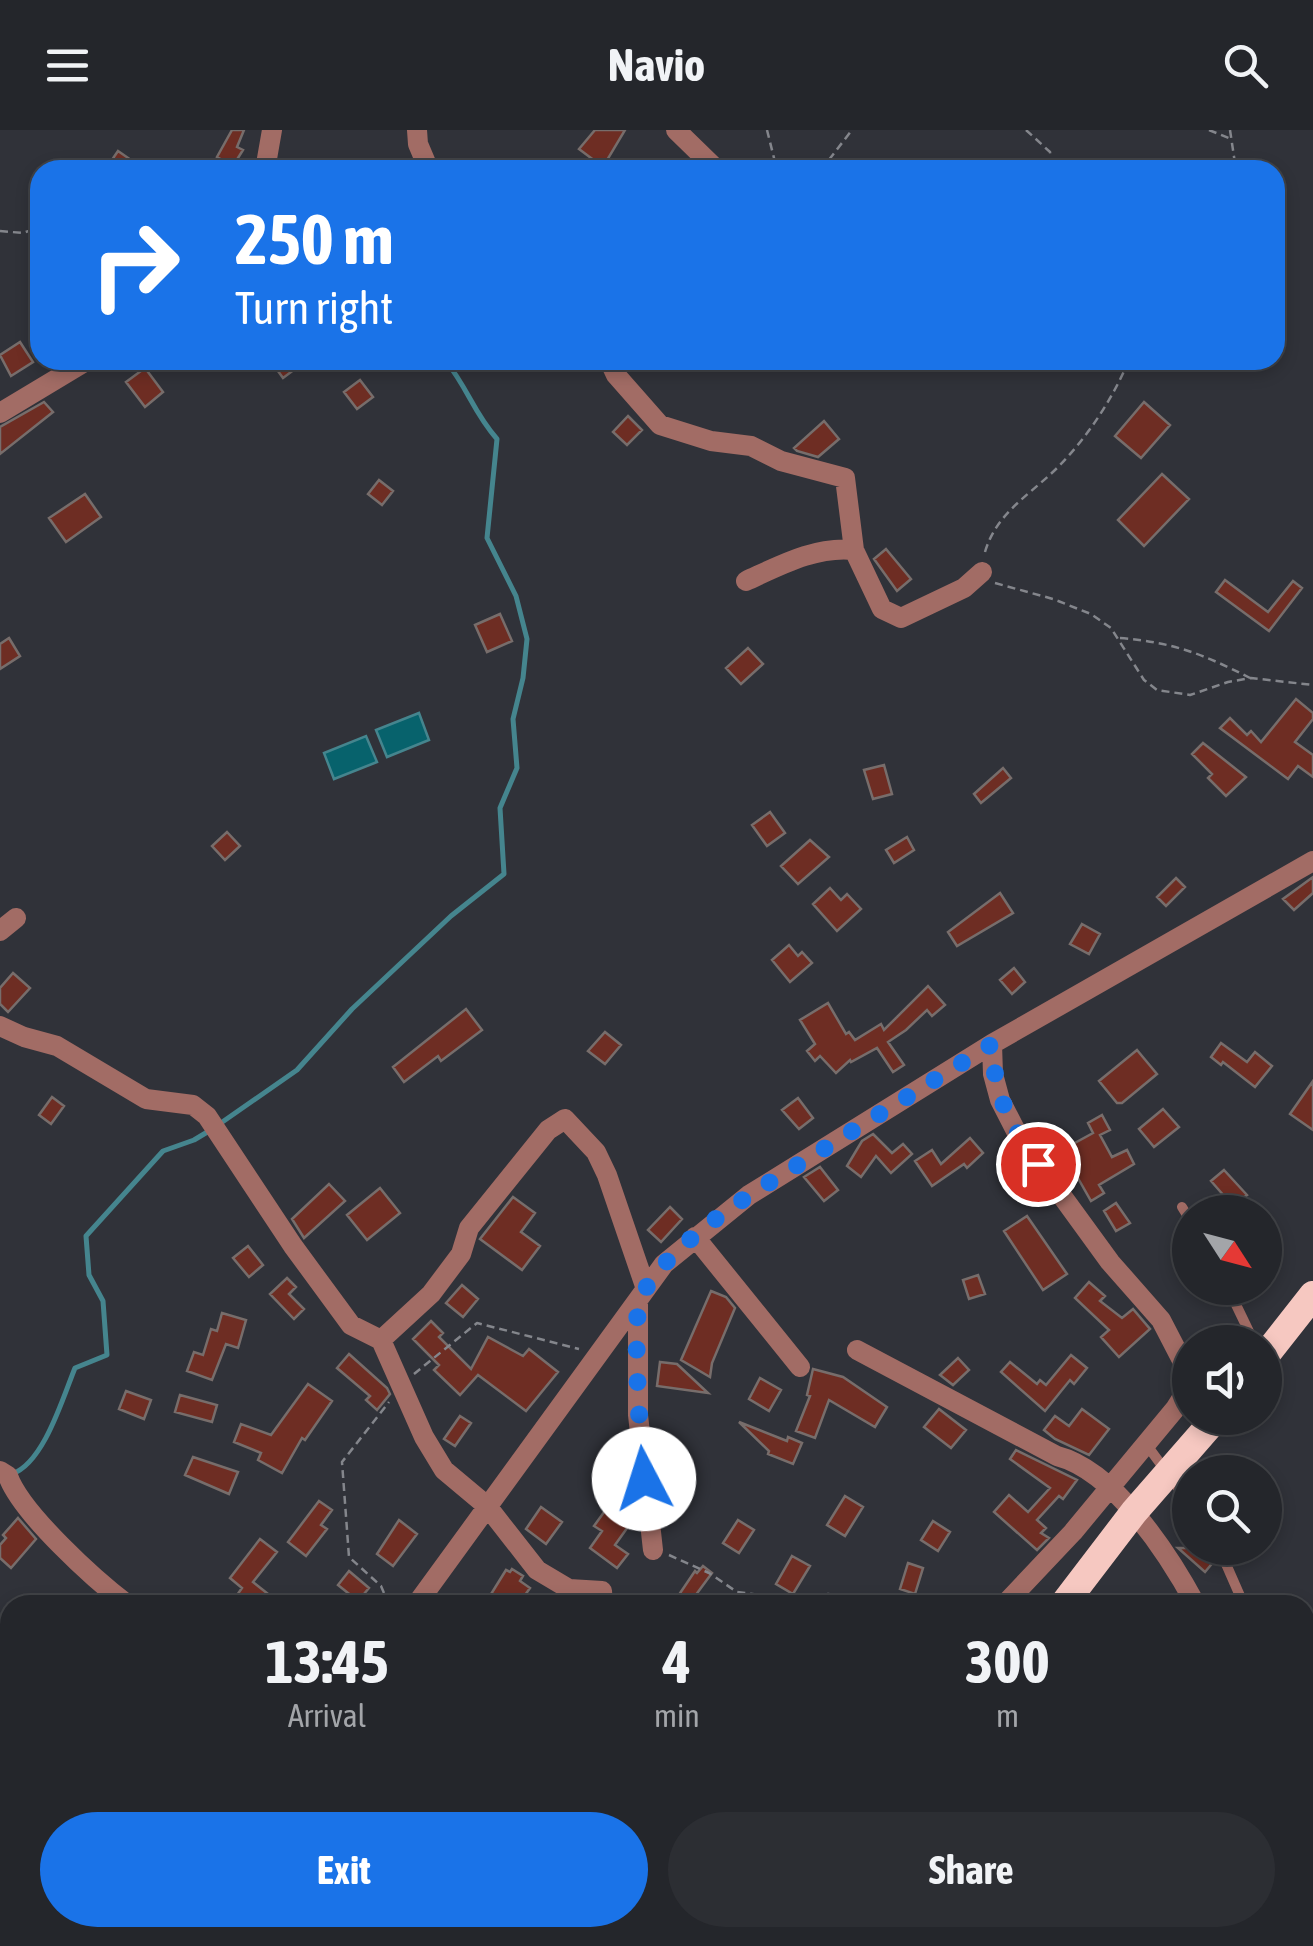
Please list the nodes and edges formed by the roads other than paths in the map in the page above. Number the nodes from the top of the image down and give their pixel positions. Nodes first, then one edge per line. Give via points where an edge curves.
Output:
1 (272, 130) edge
2 (417, 130) edge
3 (676, 130) edge
4 (266, 160) edge
5 (425, 160) edge
6 (706, 160) edge
7 (71, 370) edge
8 (614, 370) edge
9 (0, 413) edge
10 (854, 550) junction
11 (982, 572) road end
12 (746, 581) dead end
13 (1313, 861) edge
14 (0, 1026) edge
15 (992, 1044) junction
16 (695, 1238) junction
17 (642, 1294) junction
18 (1313, 1295) edge
19 (1282, 1334) edge
20 (381, 1340) junction
21 (1172, 1341) edge
22 (857, 1350) dead end
23 (800, 1368) dead end
24 (1172, 1412) edge
25 (1202, 1435) edge
26 (1145, 1443) junction
27 (0, 1471) edge
28 (1167, 1476) junction
29 (1172, 1482) edge
30 (1108, 1488) junction
31 (487, 1506) junction
32 (1134, 1512) junction
33 (652, 1550) road end
34 (1226, 1565) edge
35 (116, 1595) edge
36 (423, 1595) edge
37 (602, 1595) edge
38 (1013, 1595) edge
39 (1071, 1595) edge
40 (1190, 1595) edge
41 (1240, 1595) edge

1 - 4 street
2 - 5 street
3 - 6 street
7 - 9 street
8 - 10 street via 660,425 845,478
10 - 11 street via 882,609 901,618 964,588
10 - 12 street via 810,554
13 - 15 street
14 - 20 street via 56,1046 146,1099 193,1105 207,1116 351,1325
15 - 16 street via 749,1195
15 - 21 street via 1000,1100 1019,1137
16 - 17 street
16 - 23 street
17 - 20 street via 607,1175 566,1118 548,1130 468,1228 460,1254 431,1294
17 - 31 street
17 - 33 street via 638,1415
18 - 19 highway
20 - 31 street via 444,1470
22 - 30 street via 1072,1460
24 - 26 street
25 - 28 highway
26 - 28 lane
26 - 30 street
27 - 35 street via 71,1556
28 - 29 lane
28 - 32 highway
30 - 32 street
30 - 38 street
31 - 36 street
31 - 37 street via 537,1570 568,1590
32 - 39 highway
32 - 40 street
34 - 41 lane

